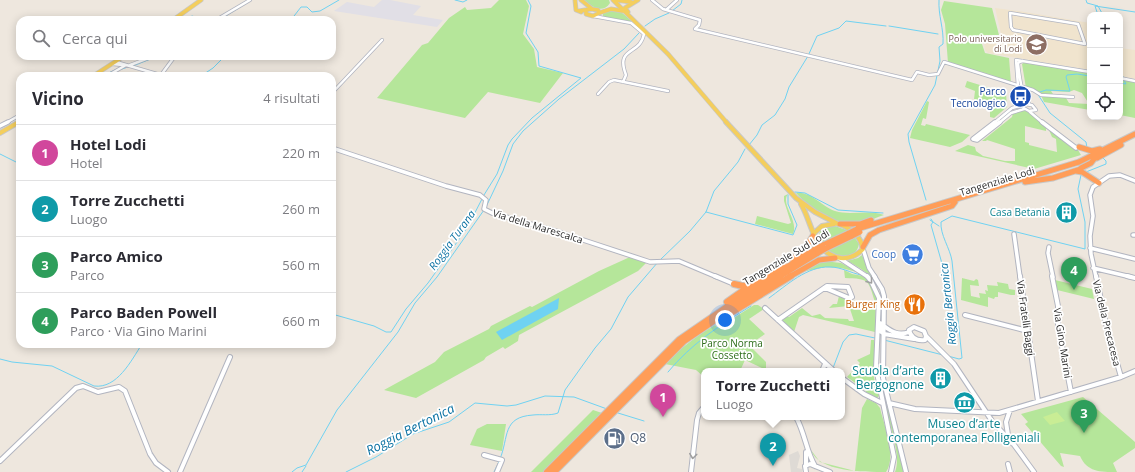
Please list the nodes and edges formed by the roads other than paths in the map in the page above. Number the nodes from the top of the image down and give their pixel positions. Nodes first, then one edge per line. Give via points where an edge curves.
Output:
1 (201, 0) edge
2 (250, 0) edge
3 (575, 0) edge
4 (581, 0) edge
5 (613, 0) edge
6 (638, 0) edge
7 (652, 0) edge
8 (677, 0) edge
9 (632, 2) junction
10 (595, 9) junction
11 (587, 10) junction
12 (666, 10) junction
13 (599, 13) junction
14 (179, 16) edge
15 (223, 16) edge
16 (593, 16) junction
17 (601, 18) junction
18 (632, 18) junction
19 (382, 40) dead end
20 (1085, 44) joint
21 (119, 60) edge
22 (142, 60) edge
23 (172, 60) edge
24 (116, 62) junction
25 (112, 64) junction
26 (126, 65) junction
27 (99, 72) edge
28 (114, 72) edge
29 (149, 72) edge
30 (165, 72) edge
31 (1087, 72) edge
32 (1123, 78) edge
33 (1135, 81) edge
34 (623, 82) junction
35 (1020, 86) junction
36 (336, 89) edge
37 (668, 91) dead end
38 (598, 94) dead end
39 (1073, 97) dead end
40 (1023, 105) junction
41 (1030, 105) junction
42 (1024, 109) junction
43 (1036, 110) junction
44 (1028, 111) junction
45 (16, 117) edge
46 (16, 123) edge
47 (0, 126) edge
48 (0, 133) edge
49 (1135, 134) edge
50 (1135, 138) edge
51 (1113, 145) junction
52 (1078, 147) junction
53 (336, 149) edge
54 (1094, 159) junction
55 (1070, 165) junction
56 (1079, 171) junction
57 (1135, 181) edge
58 (1025, 182) junction
59 (1100, 182) junction
60 (796, 198) junction
61 (947, 201) junction
62 (955, 202) junction
63 (839, 224) junction
64 (859, 231) junction
65 (1014, 234) dead end
66 (813, 235) junction
67 (1049, 247) dead end
68 (863, 248) junction
69 (1090, 248) junction
70 (817, 251) junction
71 (837, 258) junction
72 (1135, 259) edge
73 (1094, 268) junction
74 (1135, 278) edge
75 (734, 284) junction
76 (751, 284) junction
77 (825, 288) junction
78 (738, 294) junction
79 (879, 304) junction
80 (765, 308) dead end
81 (965, 315) dead end
82 (710, 318) junction
83 (718, 318) junction
84 (778, 320) junction
85 (884, 326) junction
86 (1028, 331) junction
87 (909, 332) junction
88 (926, 336) junction
89 (883, 338) junction
90 (914, 339) junction
91 (922, 341) junction
92 (938, 347) junction
93 (230, 357) dead end
94 (825, 364) junction
95 (823, 368) edge
96 (830, 368) edge
97 (1135, 371) edge
98 (1121, 377) junction
99 (845, 380) edge
100 (1071, 392) junction
101 (1038, 401) junction
102 (980, 402) junction
103 (882, 403) junction
104 (889, 403) junction
105 (616, 406) junction
106 (1011, 409) junction
107 (701, 411) edge
108 (986, 412) junction
109 (994, 412) junction
110 (608, 414) junction
111 (990, 419) junction
112 (799, 422) edge
113 (1006, 423) junction
114 (996, 425) junction
115 (1013, 444) junction
116 (806, 445) junction
117 (484, 455) dead end
118 (0, 461) edge
119 (1008, 464) dead end
120 (806, 465) junction
121 (816, 468) edge
122 (168, 472) edge
123 (180, 472) edge
124 (497, 472) edge
125 (547, 472) edge
126 (554, 472) edge
127 (691, 472) edge
128 (806, 472) edge
129 (830, 472) edge
130 (891, 472) edge
131 (906, 472) edge
132 (1010, 472) edge
133 (1034, 472) edge

1 - 14 main road
2 - 15 street
3 - 11 main road via 576,10
4 - 11 main road
5 - 9 main road
5 - 10 main road via 610,6
5 - 18 main road
6 - 9 main road
7 - 12 street
8 - 12 street
9 - 18 main road via 625,8
10 - 11 main road
10 - 13 main road
11 - 16 main road
12 - 35 street via 700,20 695,29 912,80 917,72 937,74 944,62
13 - 16 main road
13 - 17 street
13 - 18 main road via 617,9
16 - 17 street
17 - 34 street via 630,23 644,34 643,40 622,61 626,75
18 - 60 main road via 668,54
19 - 36 street
20 - 20 street via 1013,30 1010,13 1078,24
21 - 24 main road
22 - 26 street
23 - 30 street
24 - 25 main road
24 - 26 street
25 - 26 street
25 - 27 main road
26 - 28 street
26 - 29 street
31 - 35 street via 1020,61
32 - 33 street
34 - 37 street
34 - 38 street via 611,81
35 - 39 street via 1036,92
35 - 40 street
35 - 41 street
40 - 41 street
40 - 42 street
40 - 42 street via 1012,108 973,139 977,140 1012,112
41 - 43 street
42 - 44 street
43 - 44 street
43 - 52 street
44 - 52 street
45 - 47 street
46 - 48 main road
49 - 51 highway, Tangenziale Sud Lodi
50 - 54 highway, Tangenziale Lodi
51 - 52 highway via 1096,151
51 - 55 highway, Tangenziale Sud Lodi
52 - 55 highway via 1084,155
53 - 75 street, Via della Marescalca via 480,196 486,200 484,210 658,263 671,259 680,261
54 - 56 highway
54 - 58 highway, Tangenziale Lodi
55 - 61 highway, Tangenziale Sud Lodi
56 - 58 highway
56 - 59 highway
57 - 59 street via 1116,175
58 - 62 highway, Tangenziale Lodi
59 - 69 street, Via della Precacesa via 1092,189 1090,195 1093,216
60 - 63 main road via 815,212
60 - 66 main road via 807,214
61 - 63 highway via 924,204 860,224
61 - 64 highway, Tangenziale Sud Lodi via 884,220
62 - 64 highway, Tangenziale Lodi
62 - 68 highway via 952,206 875,232 870,235
63 - 66 main road via 824,224 816,229
63 - 68 main road via 857,235
64 - 70 highway, Tangenziale Sud Lodi, bridge
65 - 86 street, Via Fratelli Baggi
66 - 71 main road via 820,248
66 - 76 highway via 797,256
67 - 100 street, Via Gino Marini via 1058,306 1058,325
68 - 71 main road via 853,257
68 - 85 street via 869,268 884,296
69 - 72 street
69 - 73 street, Via della Precacesa
70 - 82 highway, Tangenziale Sud Lodi
70 - 83 highway, Tangenziale Sud Lodi
71 -> 79 street via 860,271 871,281 877,292
71 - 83 highway via 819,260 807,266 740,308
73 - 74 street
73 - 98 street, Via della Precacesa
75 - 76 highway
75 - 78 highway
76 - 78 highway
77 - 77 street via 848,298 852,297 848,287
77 - 84 street
78 - 82 highway
79 - 89 street via 880,331
79 - 103 street via 876,368
80 - 84 street
81 - 86 street
82 - 105 highway, Tangenziale Sud Lodi via 672,346
83 - 105 highway, Tangenziale Sud Lodi via 684,341
84 - 94 street
85 - 87 street via 898,334
85 - 89 street
86 - 101 street, Via Fratelli Baggi
87 - 88 street via 917,327 924,331
87 - 90 street
88 - 91 street
88 - 92 street
89 - 90 street
89 - 104 street via 883,372
90 - 91 street
91 - 92 street
92 - 102 street via 962,375
93 - 123 street
94 - 95 street
94 - 96 street
97 - 98 street
98 - 100 street
99 - 103 street
100 - 101 street
101 - 106 street
102 - 108 street
102 - 109 street via 986,409
103 - 130 street via 894,456
104 - 108 street via 915,409
104 - 131 street
105 - 110 highway, Tangenziale Sud Lodi
106 - 109 street
106 - 113 street via 1007,413
107 -> 127 street
108 - 109 street
108 - 111 street
109 - 111 street
109 - 113 street
110 - 125 highway, Tangenziale Sud Lodi
110 - 126 highway, Tangenziale Sud Lodi
111 - 114 street
112 - 116 street
113 - 114 street via 1002,427
113 - 115 street via 1005,431
114 - 115 street
115 - 133 street
116 - 120 street
116 - 121 street via 809,457
117 - 124 street via 501,459
118 - 122 street via 76,388 83,386 98,392 119,387 125,391 150,454
119 - 132 street
120 - 121 street via 810,464
120 - 128 street
121 - 129 street

